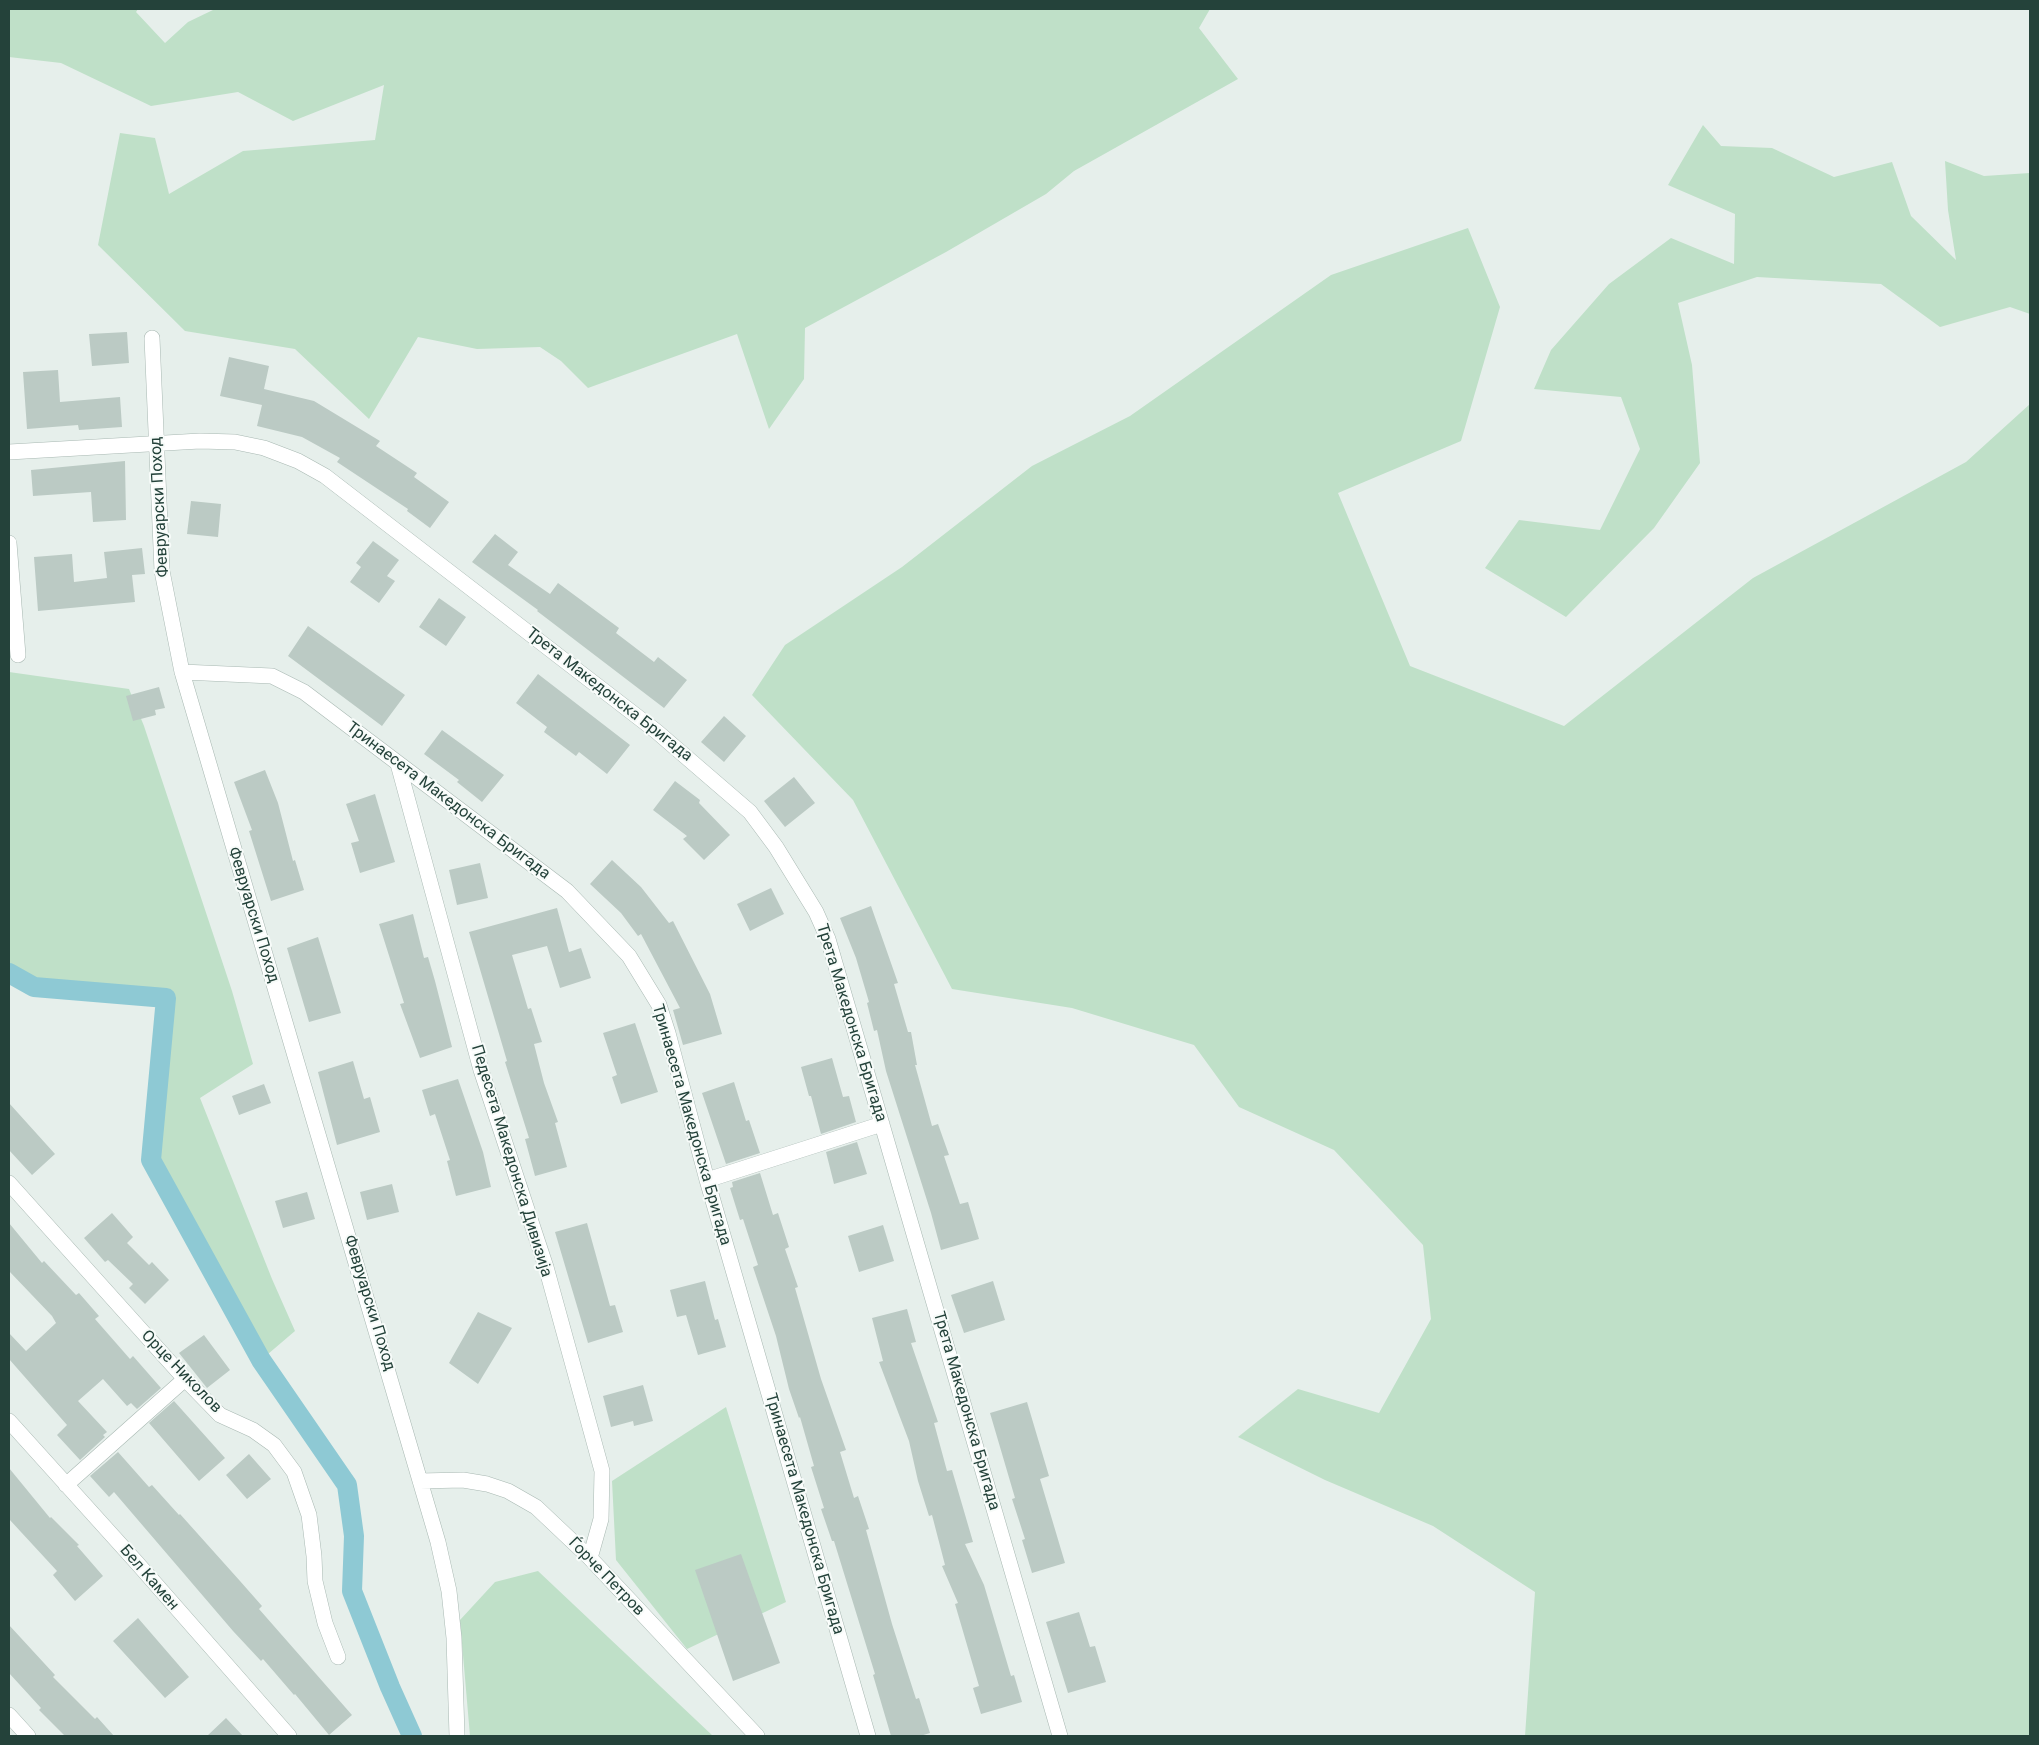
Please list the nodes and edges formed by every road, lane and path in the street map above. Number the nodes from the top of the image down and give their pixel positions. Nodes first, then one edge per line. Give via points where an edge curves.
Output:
1 (152, 338) dead end
2 (157, 444) junction
3 (9, 452) edge
4 (9, 543) edge
5 (18, 655) dead end
6 (182, 672) junction
7 (398, 764) junction
8 (882, 1124) junction
9 (707, 1180) junction
10 (9, 1183) edge
11 (184, 1379) junction
12 (9, 1421) edge
13 (420, 1480) junction
14 (66, 1485) junction
15 (590, 1558) junction
16 (338, 1657) dead end
17 (9, 1716) edge
18 (28, 1736) edge
19 (288, 1736) edge
20 (457, 1736) edge
21 (757, 1736) edge
22 (868, 1736) edge
23 (1060, 1736) edge

1 - 2 street, Февруарски Поход
2 - 3 street, Трета Македонска Бригада
2 - 6 street, Февруарски Поход via 162,571
2 - 8 street, Трета Македонска Бригада via 235,442 264,448 325,476 656,731 750,812 799,884 828,939
4 - 5 street
6 - 7 street, Тринаесета Македонска Бригада via 260,674 287,682
6 - 13 street, Февруарски Поход
7 - 9 street, Тринаесета Македонска Бригада via 567,891 629,956 659,1005
7 - 15 street, Педесета Македонска Дивизија via 482,1070 546,1268 602,1471 601,1519
8 - 9 street
8 - 23 street, Трета Македонска Бригада
9 - 22 street, Тринаесета Македонска Бригада
10 - 11 street, Орце Николов
11 - 14 street
11 - 16 street, Орце Николов via 220,1415 253,1430 274,1445 294,1472 309,1515 315,1581 325,1623
12 - 14 street, Бел Камен
13 - 15 street, Ѓорче Петров via 463,1480 508,1491 536,1507
13 - 20 street, Февруарски Поход via 449,1592
14 - 19 street, Бел Камен
15 - 21 street, Ѓорче Петров
17 - 18 street

